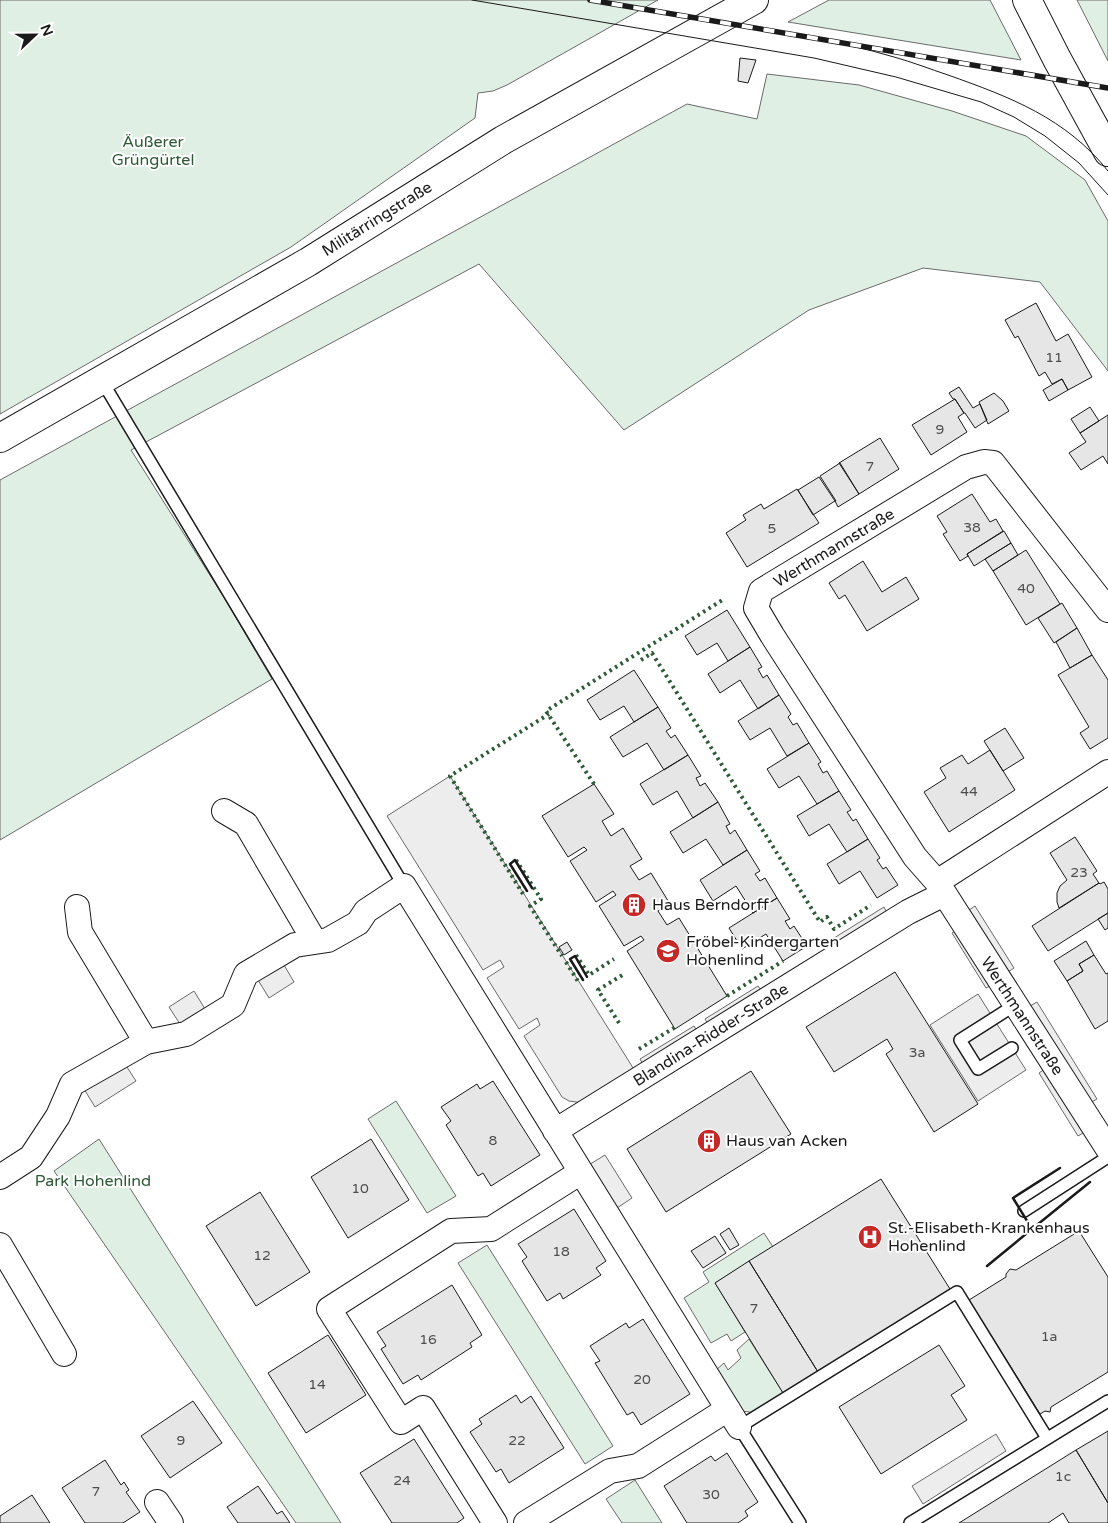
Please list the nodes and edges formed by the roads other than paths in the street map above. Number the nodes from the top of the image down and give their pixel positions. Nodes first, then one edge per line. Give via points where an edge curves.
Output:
1 (754, 0) edge
2 (1027, 0) edge
3 (1108, 152) edge
4 (102, 381) junction
5 (0, 438) edge
6 (1108, 610) edge
7 (1108, 772) edge
8 (224, 811) dead end
9 (404, 886) junction
10 (941, 888) junction
11 (77, 908) dead end
12 (315, 942) junction
13 (1015, 1004) junction
14 (146, 1042) junction
15 (1012, 1048) dead end
16 (555, 1131) junction
17 (1108, 1149) edge
18 (1108, 1157) edge
19 (581, 1172) junction
20 (0, 1178) edge
21 (1024, 1211) dead end
22 (0, 1245) edge
23 (64, 1354) dead end
24 (1108, 1401) edge
25 (733, 1418) junction
26 (1047, 1438) junction
27 (157, 1502) dead end
28 (171, 1523) edge
29 (495, 1523) edge
30 (526, 1523) edge
31 (800, 1523) edge
32 (910, 1523) edge

1 - 4 main road, Militärringstraße via 503,140 308,262
2 - 3 main road
4 - 5 main road, Militärringstraße
4 - 9 lane
6 - 10 street, Werthmannstraße via 993,463 984,462 966,468 761,591 756,608 772,635 915,857
7 - 10 street
8 - 12 street via 246,824
9 - 12 street via 366,911 358,923 328,940
9 - 16 street
10 - 13 street, Werthmannstraße
10 - 16 street, Blandina-Ridder-Straße via 908,912
11 - 14 street via 80,932
12 - 14 street via 295,945 246,974 233,1005 186,1034
13 - 15 lane via 960,1040 978,1070
13 - 17 street, Werthmannstraße
14 - 20 street via 72,1084 58,1116 31,1157
16 - 19 street
18 - 21 lane
19 - 25 street
19 - 29 street via 491,1229 451,1231 329,1309 401,1422 423,1408
22 - 23 street
24 - 26 lane
25 - 26 lane via 956,1292
25 - 30 street via 638,1466 610,1471
25 - 31 lane
26 - 32 lane
27 - 28 street

